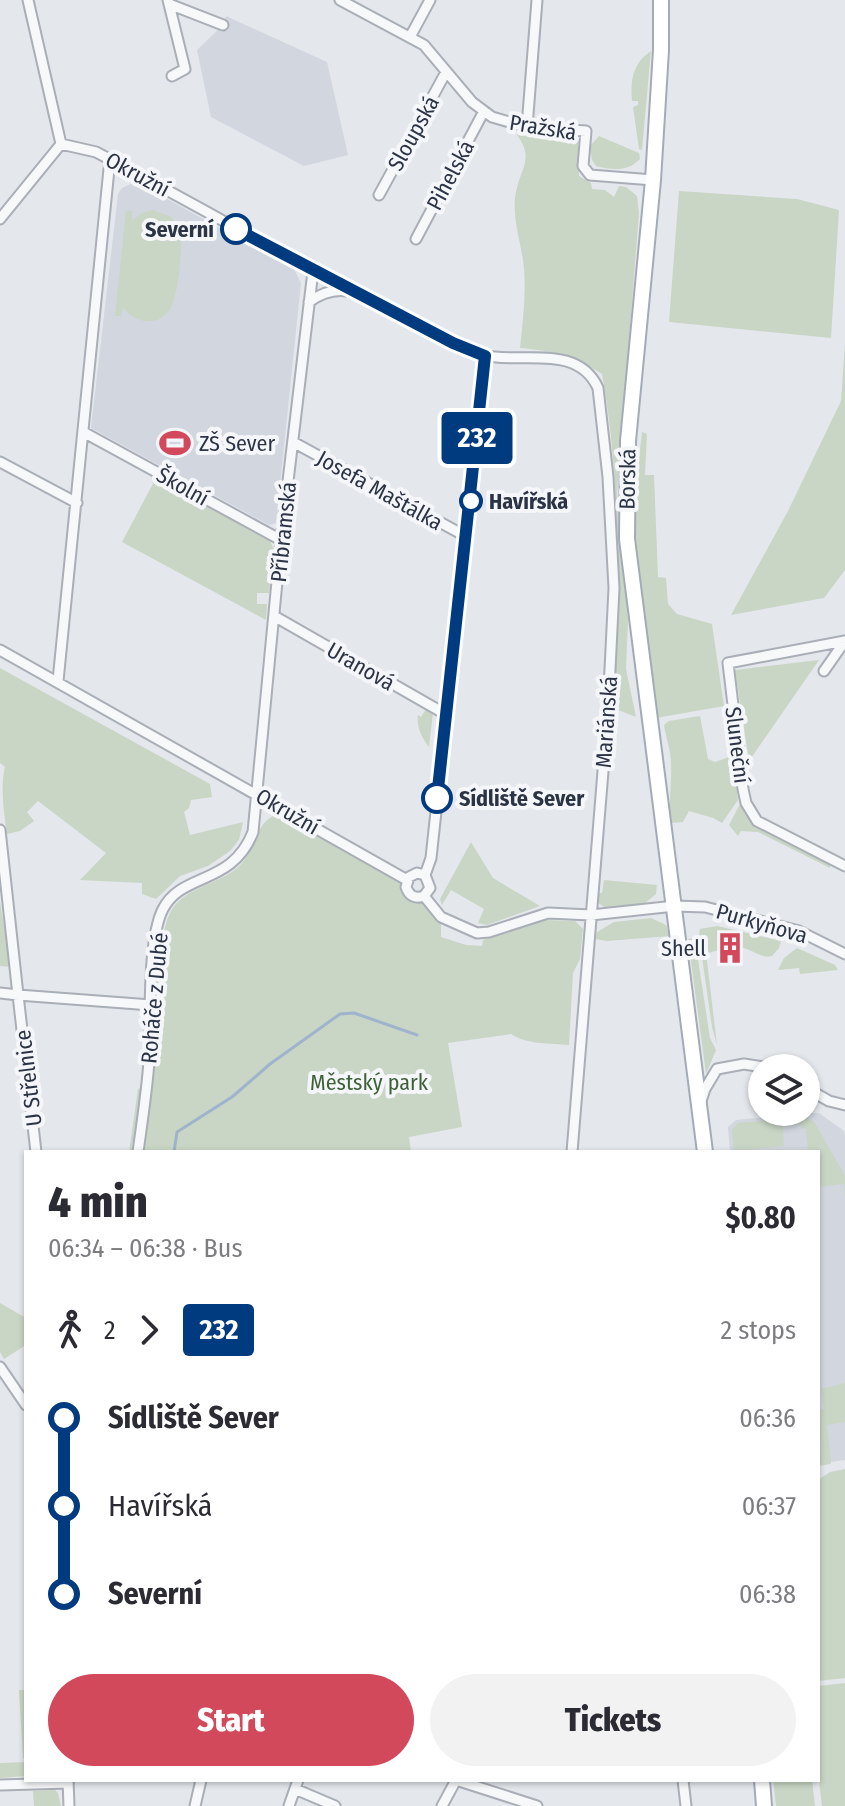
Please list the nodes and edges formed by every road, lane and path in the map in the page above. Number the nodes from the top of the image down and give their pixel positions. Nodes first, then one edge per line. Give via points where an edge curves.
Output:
1 (28, 0) edge
2 (340, 0) edge
3 (430, 0) edge
4 (537, 0) edge
5 (169, 2) edge
6 (663, 3) edge
7 (223, 25) dead end
8 (410, 37) junction
9 (446, 72) junction
10 (172, 76) dead end
11 (484, 111) junction
12 (527, 127) junction
13 (61, 144) junction
14 (110, 159) junction
15 (653, 180) junction
16 (379, 195) dead end
17 (0, 219) edge
18 (416, 239) dead end
19 (313, 271) junction
20 (356, 292) junction
21 (309, 302) junction
22 (485, 356) junction
23 (598, 388) joint
24 (85, 433) junction
25 (293, 442) junction
26 (0, 462) edge
27 (77, 503) junction
28 (467, 537) junction
29 (281, 540) junction
30 (274, 616) junction
31 (845, 641) edge
32 (0, 650) edge
33 (824, 671) dead end
34 (58, 681) junction
35 (447, 715) junction
36 (256, 793) junction
37 (0, 830) edge
38 (845, 866) edge
39 (425, 875) junction
40 (407, 880) junction
41 (424, 896) junction
42 (675, 906) junction
43 (591, 915) junction
44 (845, 954) edge
45 (0, 993) edge
46 (18, 995) junction
47 (151, 1005) junction
48 (748, 1065) edge
49 (820, 1096) edge
50 (700, 1105) junction
51 (845, 1105) edge
52 (36, 1150) edge
53 (138, 1150) edge
54 (572, 1150) edge
55 (705, 1150) edge
56 (0, 1367) edge
57 (24, 1402) edge
58 (68, 1782) edge
59 (201, 1782) edge
60 (455, 1782) edge
61 (462, 1782) edge
62 (683, 1782) edge
63 (762, 1782) edge
64 (297, 1784) edge
65 (0, 1785) edge
66 (69, 1806) edge
67 (195, 1806) edge
68 (289, 1806) edge
69 (335, 1806) edge
70 (442, 1806) edge
71 (537, 1806) edge
72 (686, 1806) edge
73 (764, 1806) edge

1 - 13 street
2 - 8 street, Pražská
3 - 8 street
4 - 12 street
5 - 7 street
5 - 10 street via 185,69
6 - 15 main road, Borská via 666,40 661,50
8 - 9 street, Pražská
9 - 11 street, Pražská
9 - 16 street, Sloupská
11 - 12 street, Pražská
11 - 18 street, Pihelská
12 - 15 street, Pražská via 586,131 583,166 590,175
13 - 14 street, Okružní
13 - 17 street
14 - 19 street, Okružní
14 - 24 street
15 - 42 main road, Borská via 630,399 626,529
19 - 20 street, Okružní
19 - 21 street, Příbramská
20 - 21 street via 338,290
20 - 22 street, Okružní
21 - 25 street, Příbramská
22 - 23 street, Okružní via 550,357 577,366
22 - 28 street
23 - 43 street, Mariánská via 614,588
24 - 27 street
24 - 29 street, Školní
25 - 28 street, Josefa Maštálka
25 - 29 street, Příbramská
26 - 27 street
27 - 34 street
28 - 35 street
29 - 30 street, Příbramská
30 - 35 street, Uranová
30 - 36 street, Příbramská
31 - 33 street
31 - 38 street, Sluneční via 728,663 750,813
32 - 34 street, Okružní
34 - 36 street, Okružní
35 - 39 street
36 - 40 street, Okružní
36 - 47 street, Roháče z Dubé via 247,848 235,862 185,887 163,908 153,946
37 - 46 street
39 - 40 street via 417,873
39 - 41 street via 430,883
40 - 41 street, Okružní via 410,894
41 - 43 street, Okružní via 441,917 477,933 548,913
42 - 43 street, Okružní
42 - 44 street, Purkyňova via 705,907 799,931
42 - 50 main road, Borská
43 - 54 street, Mariánská
45 - 46 street
46 - 47 street, U Střelnice
46 - 52 street, U Střelnice
47 - 53 street, Roháče z Dubé
48 - 50 street via 717,1069
49 - 51 street
50 - 55 main road, Borská
56 - 57 street
58 - 65 street
58 - 66 street
59 - 67 street
60 - 70 street
61 - 71 street
62 - 72 street
63 - 73 main road
64 - 68 street
64 - 69 street

